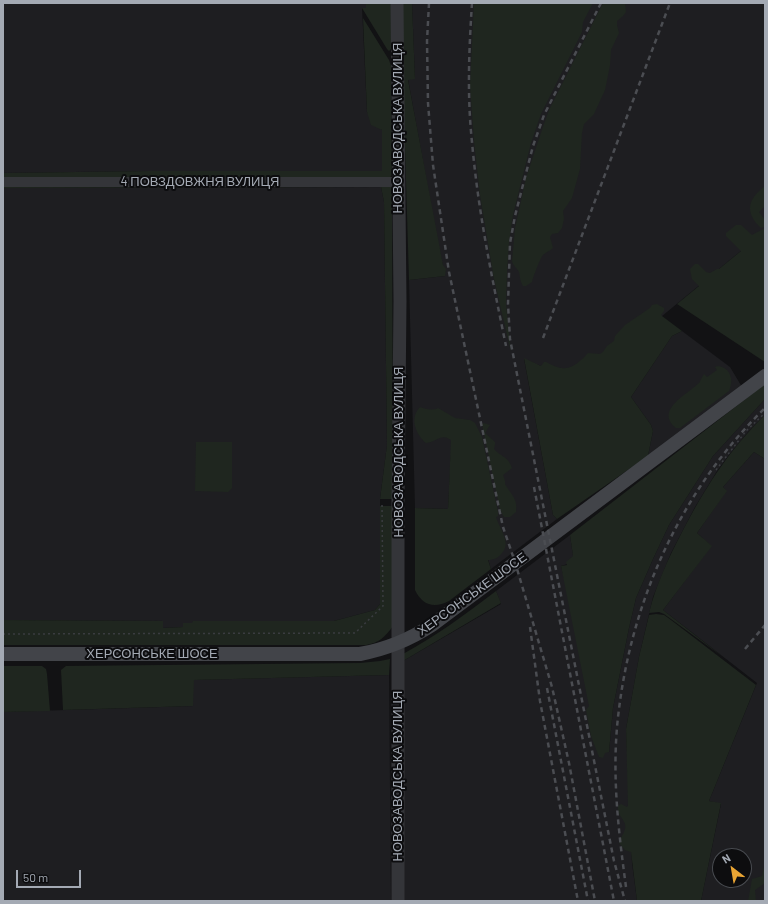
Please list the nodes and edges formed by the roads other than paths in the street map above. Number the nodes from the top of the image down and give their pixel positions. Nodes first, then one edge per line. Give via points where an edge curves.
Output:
1 (397, 3) edge
2 (3, 182) edge
3 (398, 182) junction
4 (765, 376) edge
5 (398, 643) junction
6 (3, 654) edge
7 (398, 901) edge

1 - 3 street, НОВОЗАВОДСЬКА ВУЛИЦЯ
2 - 3 street, 4 ПОВЗДОВЖНЯ ВУЛИЦЯ
3 - 5 street, НОВОЗАВОДСЬКА ВУЛИЦЯ
4 - 5 main road, ХЕРСОНСЬКЕ ШОСЕ via 432,625
5 - 6 main road, ХЕРСОНСЬКЕ ШОСЕ via 360,654
5 - 7 street, НОВОЗАВОДСЬКА ВУЛИЦЯ

